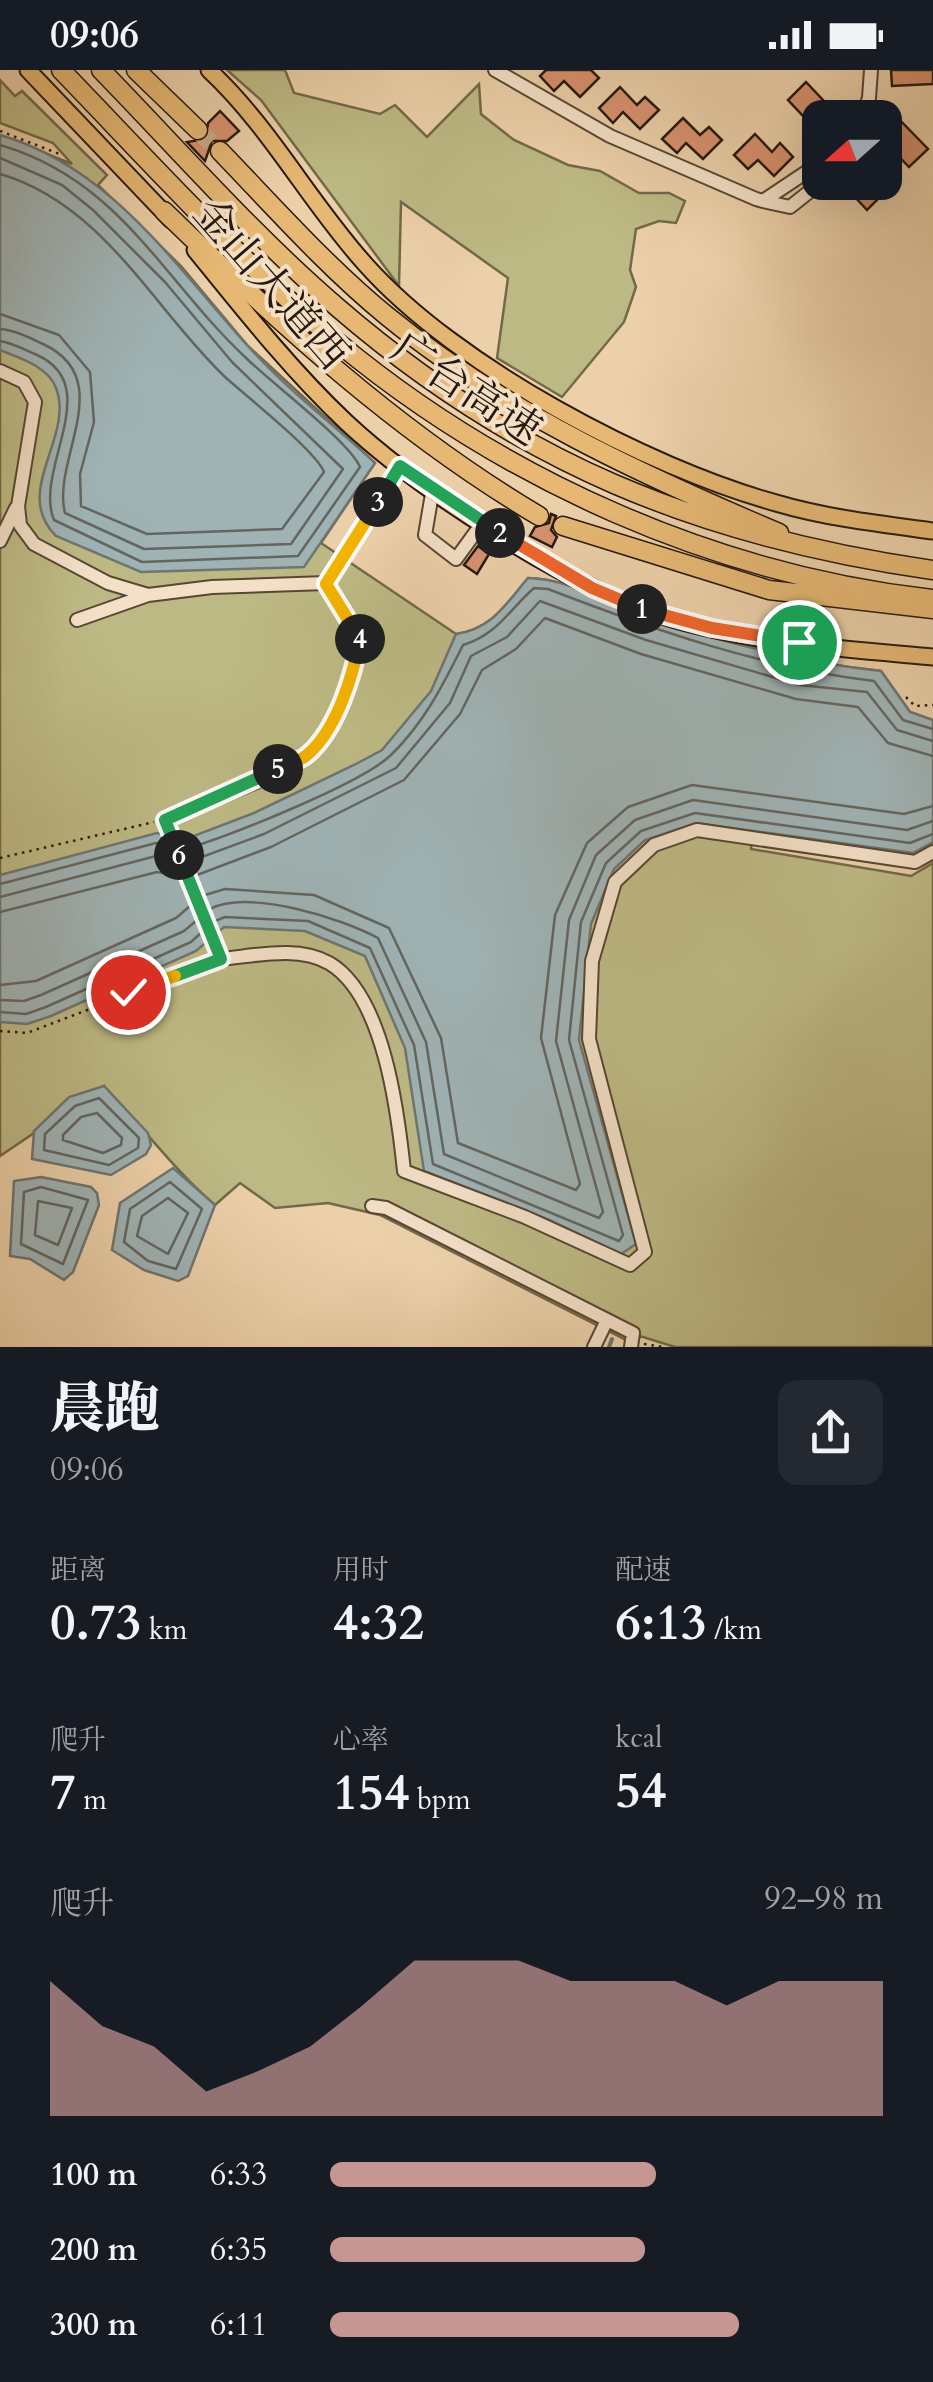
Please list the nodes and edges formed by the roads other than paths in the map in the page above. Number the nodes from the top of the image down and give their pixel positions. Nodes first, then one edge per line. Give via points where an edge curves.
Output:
1 (28, 70) edge
2 (60, 70) edge
3 (101, 70) edge
4 (136, 70) edge
5 (208, 70) edge
6 (871, 70) edge
7 (502, 72) edge
8 (868, 100) edge
9 (198, 130) tunnel mouth
10 (220, 151) tunnel mouth
11 (802, 175) edge
12 (802, 197) edge
13 (763, 201) junction
14 (164, 211) junction
15 (0, 371) edge
16 (400, 466) junction
17 (433, 488) junction
18 (18, 506) junction
19 (539, 516) dead end
20 (483, 522) junction
21 (563, 526) dead end
22 (933, 531) edge
23 (0, 541) edge
24 (820, 551) junction
25 (933, 570) edge
26 (326, 584) junction
27 (148, 595) junction
28 (933, 599) edge
29 (933, 609) edge
30 (77, 620) dead end
31 (933, 657) edge
32 (933, 852) edge
33 (372, 1206) dead end
34 (607, 1320) junction
35 (630, 1337) edge
36 (594, 1347) edge
37 (621, 1347) edge

1 - 14 main road, 金山大道西
2 - 28 highway, 广台高速 via 295,306 380,376 474,438 552,483 666,533 781,568
3 - 24 highway, 广台高速 via 311,284 423,374 621,490 743,534
4 - 9 highway
5 - 22 main road, 金山大道西 via 260,124 367,266 432,327 508,379 734,490 808,511
6 - 8 street
7 - 13 street via 610,136
10 - 24 highway via 352,287 442,358 615,460
11 - 13 street
12 - 13 street via 790,207
14 - 16 main road, 金山大道西 via 332,408
14 - 19 highway via 369,396 460,467
15 - 18 street via 24,382 34,402
16 - 17 main road, 金山大道西
16 - 26 street
17 - 20 main road, 金山大道西
17 - 20 street via 426,535 456,559
18 - 23 street
18 - 27 street via 20,524 34,544 108,583
20 - 31 main road, 金山大道西 via 592,588 666,617
21 - 29 highway via 769,590
24 - 25 highway, 广台高速
26 - 27 street
26 - 32 street via 360,638 332,718 307,755 165,820 221,959 289,953 327,962 349,980 384,1059 404,1171 630,1265 645,1252 588,1039 592,961 615,882 654,844 697,830 915,862
27 - 30 street
33 - 34 street
34 - 35 street
34 - 36 street
35 - 37 street

